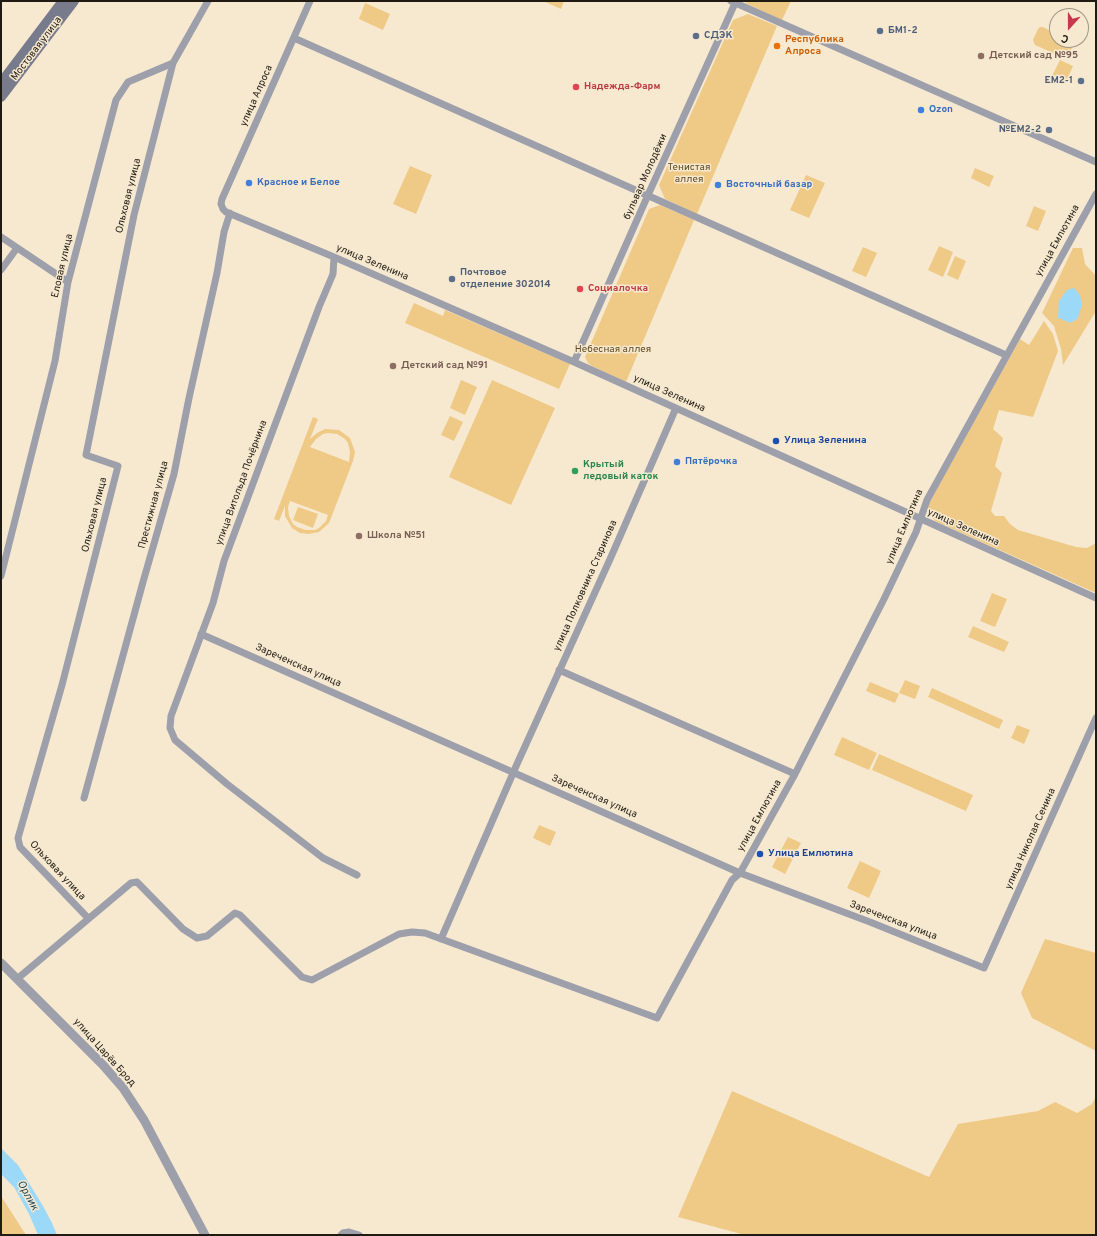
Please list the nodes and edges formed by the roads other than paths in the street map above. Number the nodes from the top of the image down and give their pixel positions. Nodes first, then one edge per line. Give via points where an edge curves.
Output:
1 (63, 1) edge
2 (74, 1) edge
3 (208, 1) edge
4 (310, 1) edge
5 (734, 2) edge
6 (294, 38) junction
7 (173, 63) junction
8 (1, 83) edge
9 (1, 97) edge
10 (1096, 162) edge
11 (1096, 194) edge
12 (648, 195) junction
13 (230, 213) junction
14 (1, 237) edge
15 (17, 248) junction
16 (334, 257) junction
17 (1, 270) edge
18 (68, 282) junction
19 (1006, 355) junction
20 (574, 362) junction
21 (676, 408) junction
22 (920, 519) junction
23 (1, 576) edge
24 (1096, 598) edge
25 (201, 634) junction
26 (559, 670) junction
27 (1096, 718) edge
28 (514, 772) junction
29 (795, 774) junction
30 (84, 798) dead end
31 (740, 873) junction
32 (357, 875) dead end
33 (88, 918) junction
34 (441, 939) junction
35 (1, 963) edge
36 (984, 968) joint
37 (17, 979) junction
38 (205, 1235) edge
39 (340, 1235) edge
40 (359, 1235) edge

1 - 8 main road, Мостовая улица
2 - 9 main road, Мостовая улица
3 - 7 street
4 - 6 street, улица Алроса
5 - 10 street
5 - 12 street, бульвар Молодёжи
6 - 12 street
6 - 13 street, улица Алроса via 222,199 223,209
7 - 18 street, Еловая улица via 128,82 116,100
7 - 33 street, Ольховая улица via 134,216 86,455 118,466 62,685 18,838 20,847
11 - 19 street, улица Емлютина
12 - 19 street
12 - 20 street, бульвар Молодёжи
13 - 16 street, улица Зеленина
13 - 30 street, Престижная улица via 174,474
14 - 15 street
15 - 17 street
15 - 18 street
16 - 20 street, улица Зеленина
16 - 25 street, улица Витольда Почёрнина via 333,274 316,313 229,547
18 - 23 street, Еловая улица via 55,361
19 - 22 street, улица Емлютина via 927,500
20 - 21 street, улица Зеленина
21 - 22 street, улица Зеленина
21 - 26 street, улица Полковника Старинова
22 - 24 street, улица Зеленина
22 - 29 street, улица Емлютина via 884,599
25 - 28 street, Зареченская улица
25 - 32 street, улица Витольда Почёрнина via 171,716 170,728 175,740 323,858
26 - 28 street, улица Полковника Старинова
26 - 29 street
27 - 36 street, улица Николая Сенина
28 - 31 street, Зареченская улица
28 - 34 street, улица Полковника Старинова
29 - 31 street, улица Емлютина
31 - 34 street, улица Емлютина via 732,880 657,1018
31 - 36 street, Зареченская улица
33 - 34 street via 131,883 137,882 183,930 197,938 207,936 235,913 240,915 302,977 312,980 399,934 425,933
33 - 37 street
35 - 37 street, улица Царёв Брод
37 - 38 street, улица Царёв Брод via 123,1088 144,1120
39 - 40 street via 349,1232

